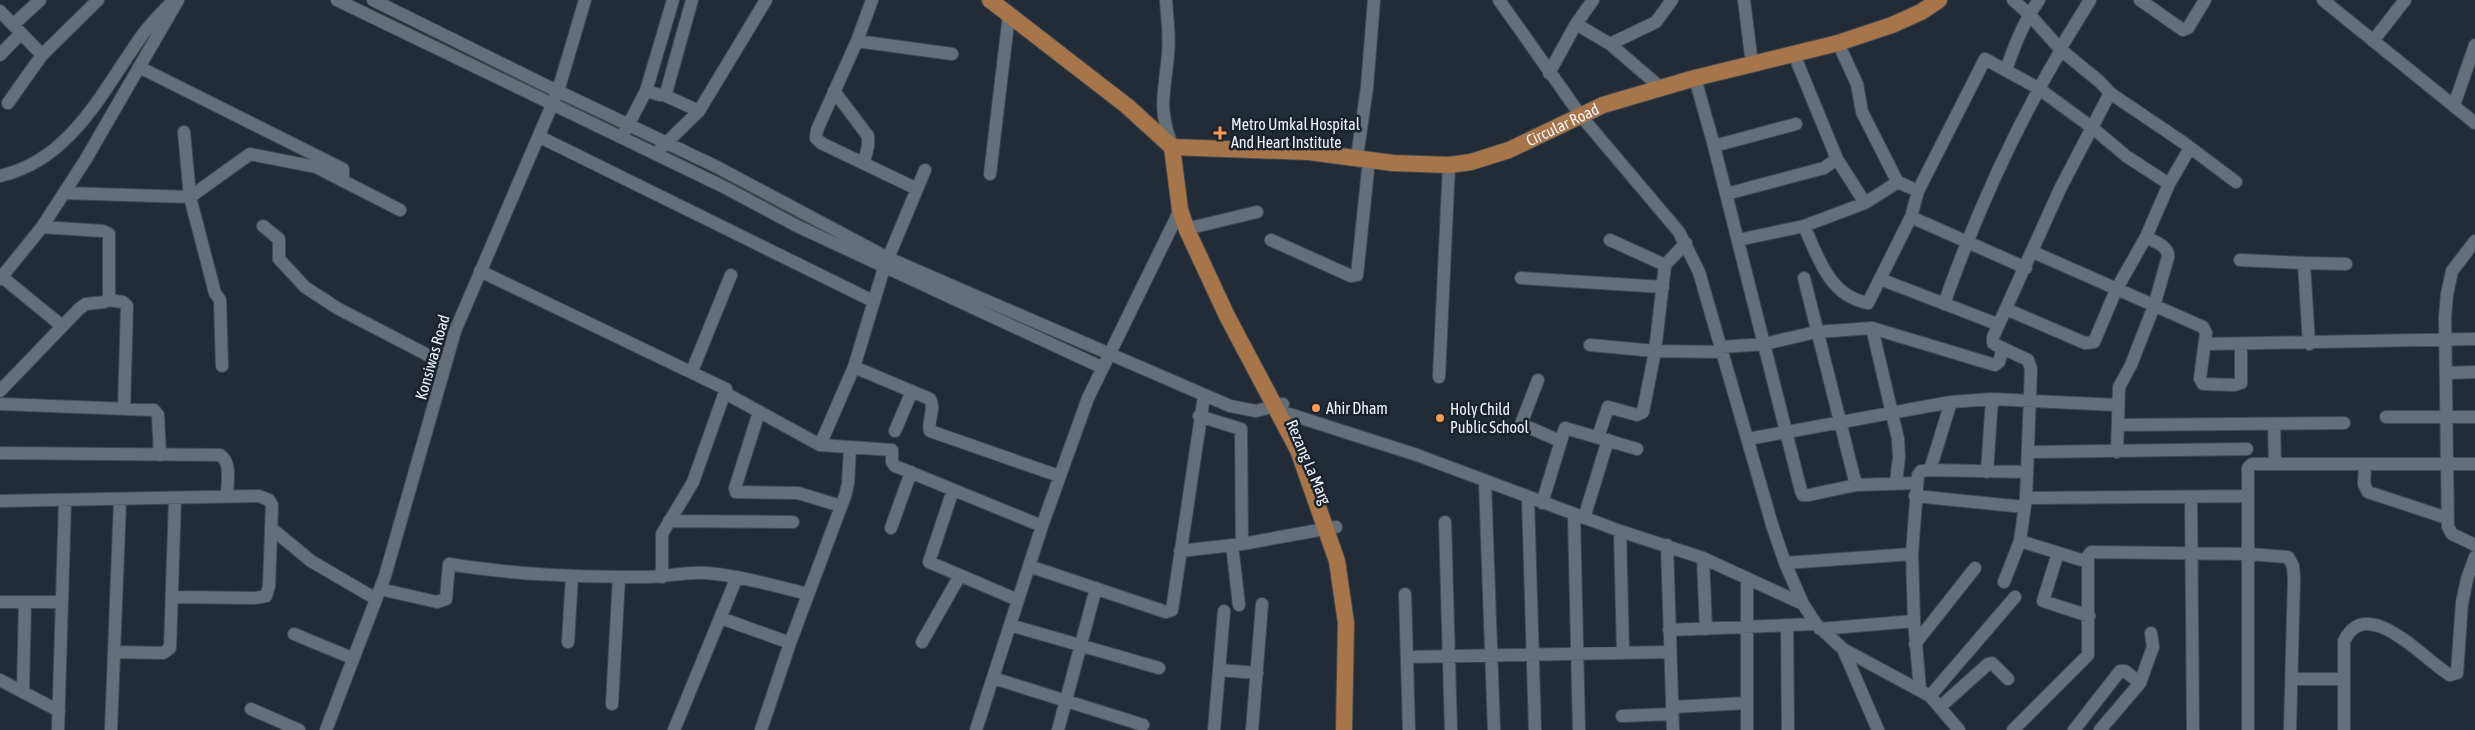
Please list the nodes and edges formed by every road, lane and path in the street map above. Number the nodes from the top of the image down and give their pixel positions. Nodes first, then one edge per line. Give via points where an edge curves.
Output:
1 (40, 0) edge
2 (98, 0) edge
3 (176, 0) edge
4 (337, 0) edge
5 (373, 0) edge
6 (585, 0) edge
7 (673, 0) edge
8 (692, 0) edge
9 (766, 0) edge
10 (872, 0) edge
11 (990, 0) edge
12 (1166, 0) edge
13 (1374, 0) edge
14 (1499, 0) edge
15 (1593, 0) edge
16 (1672, 0) edge
17 (1744, 0) edge
18 (1939, 0) edge
19 (2013, 0) edge
20 (2040, 0) edge
21 (2090, 0) edge
22 (2140, 0) edge
23 (2205, 0) edge
24 (2406, 0) edge
25 (2326, 1) edge
26 (0, 11) edge
27 (1009, 14) junction
28 (2029, 14) junction
29 (1576, 24) junction
30 (17, 29) junction
31 (2373, 40) junction
32 (857, 41) junction
33 (1838, 42) junction
34 (1610, 44) junction
35 (2475, 45) edge
36 (2060, 49) junction
37 (1793, 52) junction
38 (952, 54) dead end
39 (0, 55) edge
40 (42, 55) junction
41 (1752, 64) junction
42 (139, 66) junction
43 (2006, 70) junction
44 (1549, 73) junction
45 (1695, 78) junction
46 (1660, 88) junction
47 (2038, 88) junction
48 (558, 91) junction
49 (646, 91) junction
50 (834, 91) junction
51 (2110, 93) junction
52 (664, 95) junction
53 (8, 103) dead end
54 (2454, 104) junction
55 (552, 105) junction
56 (699, 111) junction
57 (1582, 116) junction
58 (2475, 123) edge
59 (1796, 124) dead end
60 (629, 125) junction
61 (2094, 129) junction
62 (184, 132) dead end
63 (540, 137) junction
64 (621, 138) junction
65 (667, 143) junction
66 (1714, 146) junction
67 (1172, 147) junction
68 (2190, 148) junction
69 (655, 155) junction
70 (1363, 158) junction
71 (1837, 158) junction
72 (864, 162) junction
73 (1449, 165) junction
74 (925, 170) dead end
75 (990, 174) dead end
76 (0, 176) edge
77 (343, 181) junction
78 (1898, 182) junction
79 (2236, 182) dead end
80 (2169, 184) junction
81 (1177, 187) junction
82 (917, 189) junction
83 (1918, 191) junction
84 (64, 193) junction
85 (1726, 194) junction
86 (190, 197) junction
87 (1865, 203) junction
88 (400, 210) dead end
89 (1180, 210) junction
90 (1257, 212) dead end
91 (1911, 217) junction
92 (264, 226) dead end
93 (1804, 226) junction
94 (42, 227) junction
95 (1194, 227) junction
96 (2146, 237) junction
97 (1271, 240) dead end
98 (1610, 240) dead end
99 (1738, 240) junction
100 (2475, 240) edge
101 (1966, 241) junction
102 (1686, 244) junction
103 (2033, 252) junction
104 (2240, 260) dead end
105 (886, 263) junction
106 (2304, 263) junction
107 (2346, 264) dead end
108 (1665, 265) junction
109 (2026, 268) junction
110 (480, 271) junction
111 (2, 274) edge
112 (730, 275) dead end
113 (1521, 278) dead end
114 (1804, 278) dead end
115 (1880, 279) junction
116 (1663, 287) junction
117 (2116, 290) junction
118 (108, 300) junction
119 (873, 301) junction
120 (1944, 304) junction
121 (2154, 306) junction
122 (2006, 309) junction
123 (1997, 324) junction
124 (62, 326) junction
125 (1872, 328) junction
126 (1816, 332) junction
127 (2475, 339) edge
128 (2445, 340) junction
129 (1246, 344) junction
130 (1764, 344) junction
131 (2206, 344) junction
132 (2241, 344) junction
133 (2309, 344) junction
134 (1590, 345) dead end
135 (2002, 348) junction
136 (1722, 350) junction
137 (1655, 351) junction
138 (1108, 354) junction
139 (445, 364) junction
140 (222, 366) dead end
141 (854, 367) junction
142 (1101, 367) junction
143 (692, 371) junction
144 (2446, 372) junction
145 (2475, 372) edge
146 (1439, 377) dead end
147 (1538, 380) dead end
148 (0, 391) edge
149 (912, 391) junction
150 (726, 393) junction
151 (1204, 396) junction
152 (1992, 399) junction
153 (1951, 402) junction
154 (2030, 402) junction
155 (0, 404) edge
156 (2118, 405) junction
157 (124, 408) junction
158 (1283, 408) junction
159 (1249, 411) junction
160 (1892, 411) junction
161 (760, 412) junction
162 (1199, 416) junction
163 (2446, 417) junction
164 (2475, 417) edge
165 (2386, 418) dead end
166 (1840, 420) junction
167 (2344, 423) dead end
168 (2118, 424) junction
169 (2274, 424) junction
170 (1241, 429) junction
171 (895, 431) dead end
172 (1786, 431) junction
173 (1603, 438) junction
174 (1748, 439) junction
175 (1560, 441) junction
176 (820, 445) junction
177 (850, 448) junction
178 (1637, 449) dead end
179 (2247, 449) dead end
180 (2028, 452) junction
181 (2117, 452) junction
182 (0, 453) edge
183 (160, 455) junction
184 (2275, 464) junction
185 (2447, 464) junction
186 (2475, 464) edge
187 (2365, 466) junction
188 (1930, 470) junction
189 (911, 472) junction
190 (1987, 472) junction
191 (2027, 472) junction
192 (1059, 476) junction
193 (1485, 482) junction
194 (1896, 483) junction
195 (1916, 483) junction
196 (1856, 486) junction
197 (953, 490) junction
198 (1915, 496) junction
199 (2248, 496) junction
200 (227, 497) junction
201 (2191, 497) junction
202 (1528, 498) junction
203 (175, 499) junction
204 (120, 501) junction
205 (0, 502) edge
206 (65, 502) junction
207 (2025, 502) junction
208 (1542, 503) junction
209 (841, 506) junction
210 (1579, 516) junction
211 (2447, 518) junction
212 (669, 522) junction
213 (793, 522) dead end
214 (1445, 522) dead end
215 (1042, 526) junction
216 (271, 528) junction
217 (891, 528) dead end
218 (1332, 528) junction
219 (1620, 531) junction
220 (2020, 541) junction
221 (1237, 544) junction
222 (2475, 545) edge
223 (1667, 546) junction
224 (1180, 551) junction
225 (2058, 553) junction
226 (1912, 554) junction
227 (2248, 554) junction
228 (2192, 555) junction
229 (2475, 557) edge
230 (1703, 558) junction
231 (2088, 562) junction
232 (1785, 563) junction
233 (1029, 566) junction
234 (1975, 568) dead end
235 (572, 576) junction
236 (619, 577) junction
237 (662, 577) junction
238 (738, 577) junction
239 (959, 577) junction
240 (1747, 578) junction
241 (2004, 582) dead end
242 (1096, 588) junction
243 (378, 594) junction
244 (808, 594) junction
245 (1405, 594) dead end
246 (173, 597) junction
247 (2015, 597) dead end
248 (1018, 600) junction
249 (0, 602) edge
250 (25, 602) junction
251 (61, 602) junction
252 (1262, 604) dead end
253 (1803, 604) junction
254 (1240, 605) dead end
255 (1224, 611) dead end
256 (2089, 616) junction
257 (721, 618) junction
258 (1914, 622) junction
259 (1010, 625) junction
260 (1787, 625) junction
261 (1747, 627) junction
262 (1818, 627) junction
263 (1706, 629) junction
264 (1670, 630) junction
265 (2151, 633) dead end
266 (294, 634) dead end
267 (568, 642) dead end
268 (922, 642) dead end
269 (790, 644) junction
270 (1915, 644) junction
271 (1080, 646) junction
272 (1843, 649) junction
273 (115, 652) junction
274 (1624, 652) junction
275 (1670, 652) junction
276 (1578, 653) junction
277 (1531, 654) junction
278 (1491, 655) junction
279 (1448, 656) junction
280 (352, 658) junction
281 (1407, 658) junction
282 (1159, 668) dead end
283 (1220, 670) junction
284 (1257, 673) junction
285 (993, 678) junction
286 (2008, 679) dead end
287 (2292, 679) junction
288 (2344, 679) junction
289 (0, 680) edge
290 (2140, 684) junction
291 (23, 691) junction
292 (1925, 693) junction
293 (1065, 701) junction
294 (1747, 703) junction
295 (612, 704) dead end
296 (1940, 707) junction
297 (251, 709) dead end
298 (1672, 710) junction
299 (59, 711) junction
300 (1622, 716) dead end
301 (1143, 725) dead end
302 (58, 730) edge
303 (111, 730) edge
304 (299, 730) edge
305 (326, 730) edge
306 (674, 730) edge
307 (761, 730) edge
308 (976, 730) edge
309 (1058, 730) edge
310 (1214, 730) edge
311 (1252, 730) edge
312 (1344, 730) edge
313 (1351, 730) edge
314 (1410, 730) edge
315 (1451, 730) edge
316 (1494, 730) edge
317 (1535, 730) edge
318 (1579, 730) edge
319 (1672, 730) edge
320 (1747, 730) edge
321 (1788, 730) edge
322 (1878, 730) edge
323 (1959, 730) edge
324 (2014, 730) edge
325 (2074, 730) edge
326 (2100, 730) edge
327 (2193, 730) edge
328 (2248, 730) edge
329 (2290, 730) edge
330 (2344, 730) edge

1 - 30 street
2 - 40 street
3 - 42 street
3 - 76 street via 149,26 91,110 66,139 30,166
4 - 55 street
5 - 48 street
6 - 48 street, Konsiwas Road
7 - 49 street
8 - 52 street
9 - 56 street
10 - 32 street
11 - 27 main road
12 - 67 street via 1168,49 1162,107
13 - 70 street
14 - 44 street
15 - 29 street
16 - 34 street via 1656,22
17 - 41 street
18 - 33 main road, Circular Road via 1892,25
19 - 28 street
20 - 28 street
21 - 36 street
22 - 23 street via 2183,30 2188,28
24 - 31 street
25 - 31 street
26 - 30 street
27 - 67 main road via 1127,106
27 - 75 street
28 - 36 street
28 - 43 street
29 - 34 street
29 - 44 street
30 - 39 street
30 - 40 street
31 - 54 street
32 - 38 street
32 - 50 street
33 - 37 main road, Circular Road
33 - 78 street via 1857,84 1862,112
34 - 46 street
35 - 54 street
36 - 47 street
36 - 51 street
37 - 41 main road, Circular Road
37 - 71 street
40 - 53 street
41 - 45 main road, Circular Road
42 - 77 street via 343,169
42 - 84 street
43 - 47 street
43 - 83 street via 1989,60 1982,62
44 - 57 street
45 - 46 main road, Circular Road
45 - 66 street
46 - 57 main road, Circular Road via 1603,105
47 - 61 street
47 - 101 street
48 - 55 street, Konsiwas Road
48 - 60 street
49 - 52 street
49 - 60 street
50 - 72 street via 868,136
50 - 72 street via 816,138
51 - 61 street
51 - 68 street
52 - 56 street
54 - 58 street
55 - 63 street, Konsiwas Road
55 - 64 street
56 - 65 street
57 - 73 main road, Circular Road via 1510,150
57 - 102 street
59 - 66 street
60 - 64 street
60 - 65 street
61 - 80 street via 2126,156
61 - 103 street via 2060,189
62 - 86 street
63 - 110 street, Konsiwas Road
63 - 119 street
64 - 69 street
65 - 69 street
65 - 105 street
66 - 85 street
67 - 70 main road, Circular Road via 1309,152
67 - 81 main road, Rezang La Marg
68 - 79 street
68 - 80 street
69 - 105 street
70 - 73 main road, Circular Road
70 - 97 street via 1356,275 1350,276
71 - 85 street via 1824,168
71 - 87 street
72 - 82 street
73 - 146 street
74 - 82 street
77 - 86 street via 316,167 250,154
77 - 88 street
78 - 83 street
78 - 87 street
80 - 96 street
81 - 89 main road, Rezang La Marg
81 - 95 main road, Rezang La Marg
82 - 105 street
83 - 91 street
84 - 86 street
84 - 94 street
85 - 99 street
86 - 140 street via 215,294 220,300
87 - 93 street
89 - 129 main road, Rezang La Marg via 1203,268
89 - 138 street
90 - 95 street
91 - 101 street
91 - 115 street
92 - 139 street via 279,239 279,259 305,287 337,308
93 - 99 street
93 - 115 street via 1824,270 1842,291 1868,303
94 - 111 street
94 - 118 street via 109,234
95 - 129 main road, Rezang La Marg
96 - 117 street
96 - 121 street via 2168,252
98 - 108 street
99 - 130 street
100 - 128 street via 2452,271
101 - 109 street
101 - 120 street
102 - 108 street
102 - 136 street via 1700,272
103 - 109 street
103 - 117 street
104 - 106 street
105 - 119 street
105 - 138 street
105 - 142 street
106 - 107 street
106 - 133 street
108 - 116 street
109 - 122 street
110 - 139 street, Konsiwas Road
110 - 143 street
111 - 124 street
112 - 143 street
113 - 116 street
114 - 126 street
115 - 120 street
116 - 137 street
117 - 121 street
117 - 122 street via 2097,338 2091,344
118 - 124 street via 82,306
118 - 157 street via 123,302 127,306
119 - 141 street
120 - 123 street
121 - 131 street via 2203,327
121 - 156 street via 2119,387
122 - 123 street
123 - 135 street via 1993,343
124 - 148 street
125 - 126 street
125 - 135 street via 1994,365 1999,362
125 - 160 street
126 - 130 street
126 - 166 street
127 - 128 street
128 - 133 street
128 - 144 street
129 - 158 main road, Rezang La Marg
130 - 136 street
130 - 172 street
131 - 132 street
131 - 132 street via 2200,382 2234,386 2242,379
132 - 133 street
134 - 137 street
135 - 154 street via 2028,360 2031,369
136 - 137 street
136 - 174 street
137 - 173 street via 1643,412 1637,415 1608,407
138 - 142 street
138 - 151 street
139 - 243 street, Konsiwas Road via 417,470
141 - 149 street
141 - 176 street
142 - 192 street
143 - 150 street via 724,387
144 - 145 street
144 - 163 street
147 - 175 street via 1521,424
149 - 171 street
149 - 192 street via 932,402 930,431
150 - 161 street
150 - 212 street via 693,482
151 - 159 street
151 - 162 street
152 - 153 street
152 - 154 street
152 - 190 street
153 - 160 street
153 - 188 street
154 - 156 street
154 - 180 street
155 - 157 street
156 - 168 street
157 - 183 street via 150,408 156,412
158 - 159 street
158 - 193 street
158 - 218 main road, Rezang La Marg via 1299,432
159 - 170 street
160 - 166 street
160 - 194 street via 1900,448
161 - 176 street
161 - 209 street via 736,492 798,493
162 - 170 street
162 - 224 street
163 - 164 street
163 - 165 street
163 - 185 street
166 - 172 street
166 - 196 street
167 - 169 street
168 - 169 street
168 - 181 street
169 - 184 street
170 - 221 street
172 - 174 street
172 - 196 street via 1804,495
173 - 175 street via 1565,428
173 - 178 street
173 - 210 street
174 - 232 street
175 - 208 street
176 - 177 street
177 - 189 street via 892,450 893,464
177 - 209 street via 848,484
179 - 181 street
180 - 181 street
180 - 191 street
182 - 183 street
183 - 200 street via 220,455 227,463
184 - 187 street
184 - 199 street via 2249,464
185 - 186 street
185 - 187 street
185 - 211 street
187 - 211 street via 2364,484 2368,492
188 - 190 street
188 - 195 street via 1921,471
189 - 197 street
189 - 217 street
190 - 191 street
191 - 207 street
192 - 215 street
193 - 202 street
193 - 278 street
194 - 195 street
194 - 196 street
195 - 198 street
197 - 215 street
197 - 239 street via 929,560
198 - 207 street
198 - 226 street
199 - 201 street
199 - 227 street
200 - 203 street
200 - 216 street via 259,496 269,500 272,505
201 - 207 street
201 - 228 street
202 - 208 street
202 - 277 street
203 - 204 street
203 - 246 street
204 - 206 street
204 - 273 street
205 - 206 street
206 - 251 street
207 - 220 street
208 - 210 street
209 - 244 street
210 - 219 street
210 - 276 street
211 - 222 street via 2452,534
212 - 213 street
212 - 237 street via 661,540
214 - 279 street
215 - 233 street
216 - 243 street via 311,561
216 - 246 street via 266,596
218 - 221 street
218 - 312 main road, Rezang La Marg via 1346,623
218 - 313 main road, Rezang La Marg via 1349,576 1353,603
219 - 223 street
219 - 274 street
220 - 225 street
220 - 241 street
221 - 224 street
221 - 254 street
223 - 230 street
223 - 264 street
224 - 242 street via 1174,607 1170,612
225 - 231 street
225 - 256 street via 2043,601
226 - 232 street
226 - 258 street
227 - 228 street
227 - 287 street via 2281,555 2288,557 2293,566
227 - 328 street
228 - 231 street via 2091,552
228 - 327 street
229 - 288 street via 2462,603 2456,675 2434,666 2385,627 2371,624 2358,626 2344,641
230 - 240 street
230 - 263 street
231 - 256 street
232 - 253 street
233 - 242 street
233 - 248 street
234 - 270 street
235 - 236 street
235 - 243 street via 506,573 449,564 446,600 437,602
235 - 267 street
236 - 237 street
236 - 295 street
237 - 238 street via 705,572
238 - 244 street
238 - 257 street
239 - 248 street
239 - 268 street
240 - 253 street
240 - 261 street
242 - 271 street
243 - 280 street, Konsiwas Road
244 - 269 street
245 - 281 street
246 - 273 street via 168,652
247 - 292 street
248 - 259 street
249 - 250 street
250 - 251 street
250 - 291 street
251 - 299 street
252 - 284 street
253 - 262 street
255 - 283 street
256 - 324 street via 2088,656
257 - 269 street
257 - 306 street
258 - 262 street
258 - 270 street
259 - 271 street
259 - 285 street
260 - 261 street
260 - 262 street
260 - 321 street
261 - 263 street
261 - 294 street
262 - 272 street
263 - 264 street
264 - 275 street
265 - 290 street via 2153,647
266 - 280 street
269 - 307 street
270 - 292 street
271 - 282 street
271 - 293 street
272 - 292 street
272 - 322 street
273 - 303 street
274 - 275 street
274 - 276 street
275 - 298 street
276 - 277 street
276 - 318 street
277 - 278 street
277 - 317 street
278 - 279 street
278 - 316 street
279 - 281 street
279 - 315 street
280 - 305 street, Konsiwas Road
281 - 314 street
283 - 284 street
283 - 310 street
284 - 311 street
285 - 293 street
285 - 308 street
286 - 296 street via 1992,663 1988,664
287 - 288 street
287 - 329 street
288 - 330 street
289 - 291 street
290 - 325 street via 2125,671 2120,671
290 - 326 street
291 - 299 street
292 - 296 street
293 - 301 street
293 - 309 street
294 - 298 street
294 - 320 street
296 - 323 street
297 - 304 street
298 - 300 street
298 - 319 street
299 - 302 street

